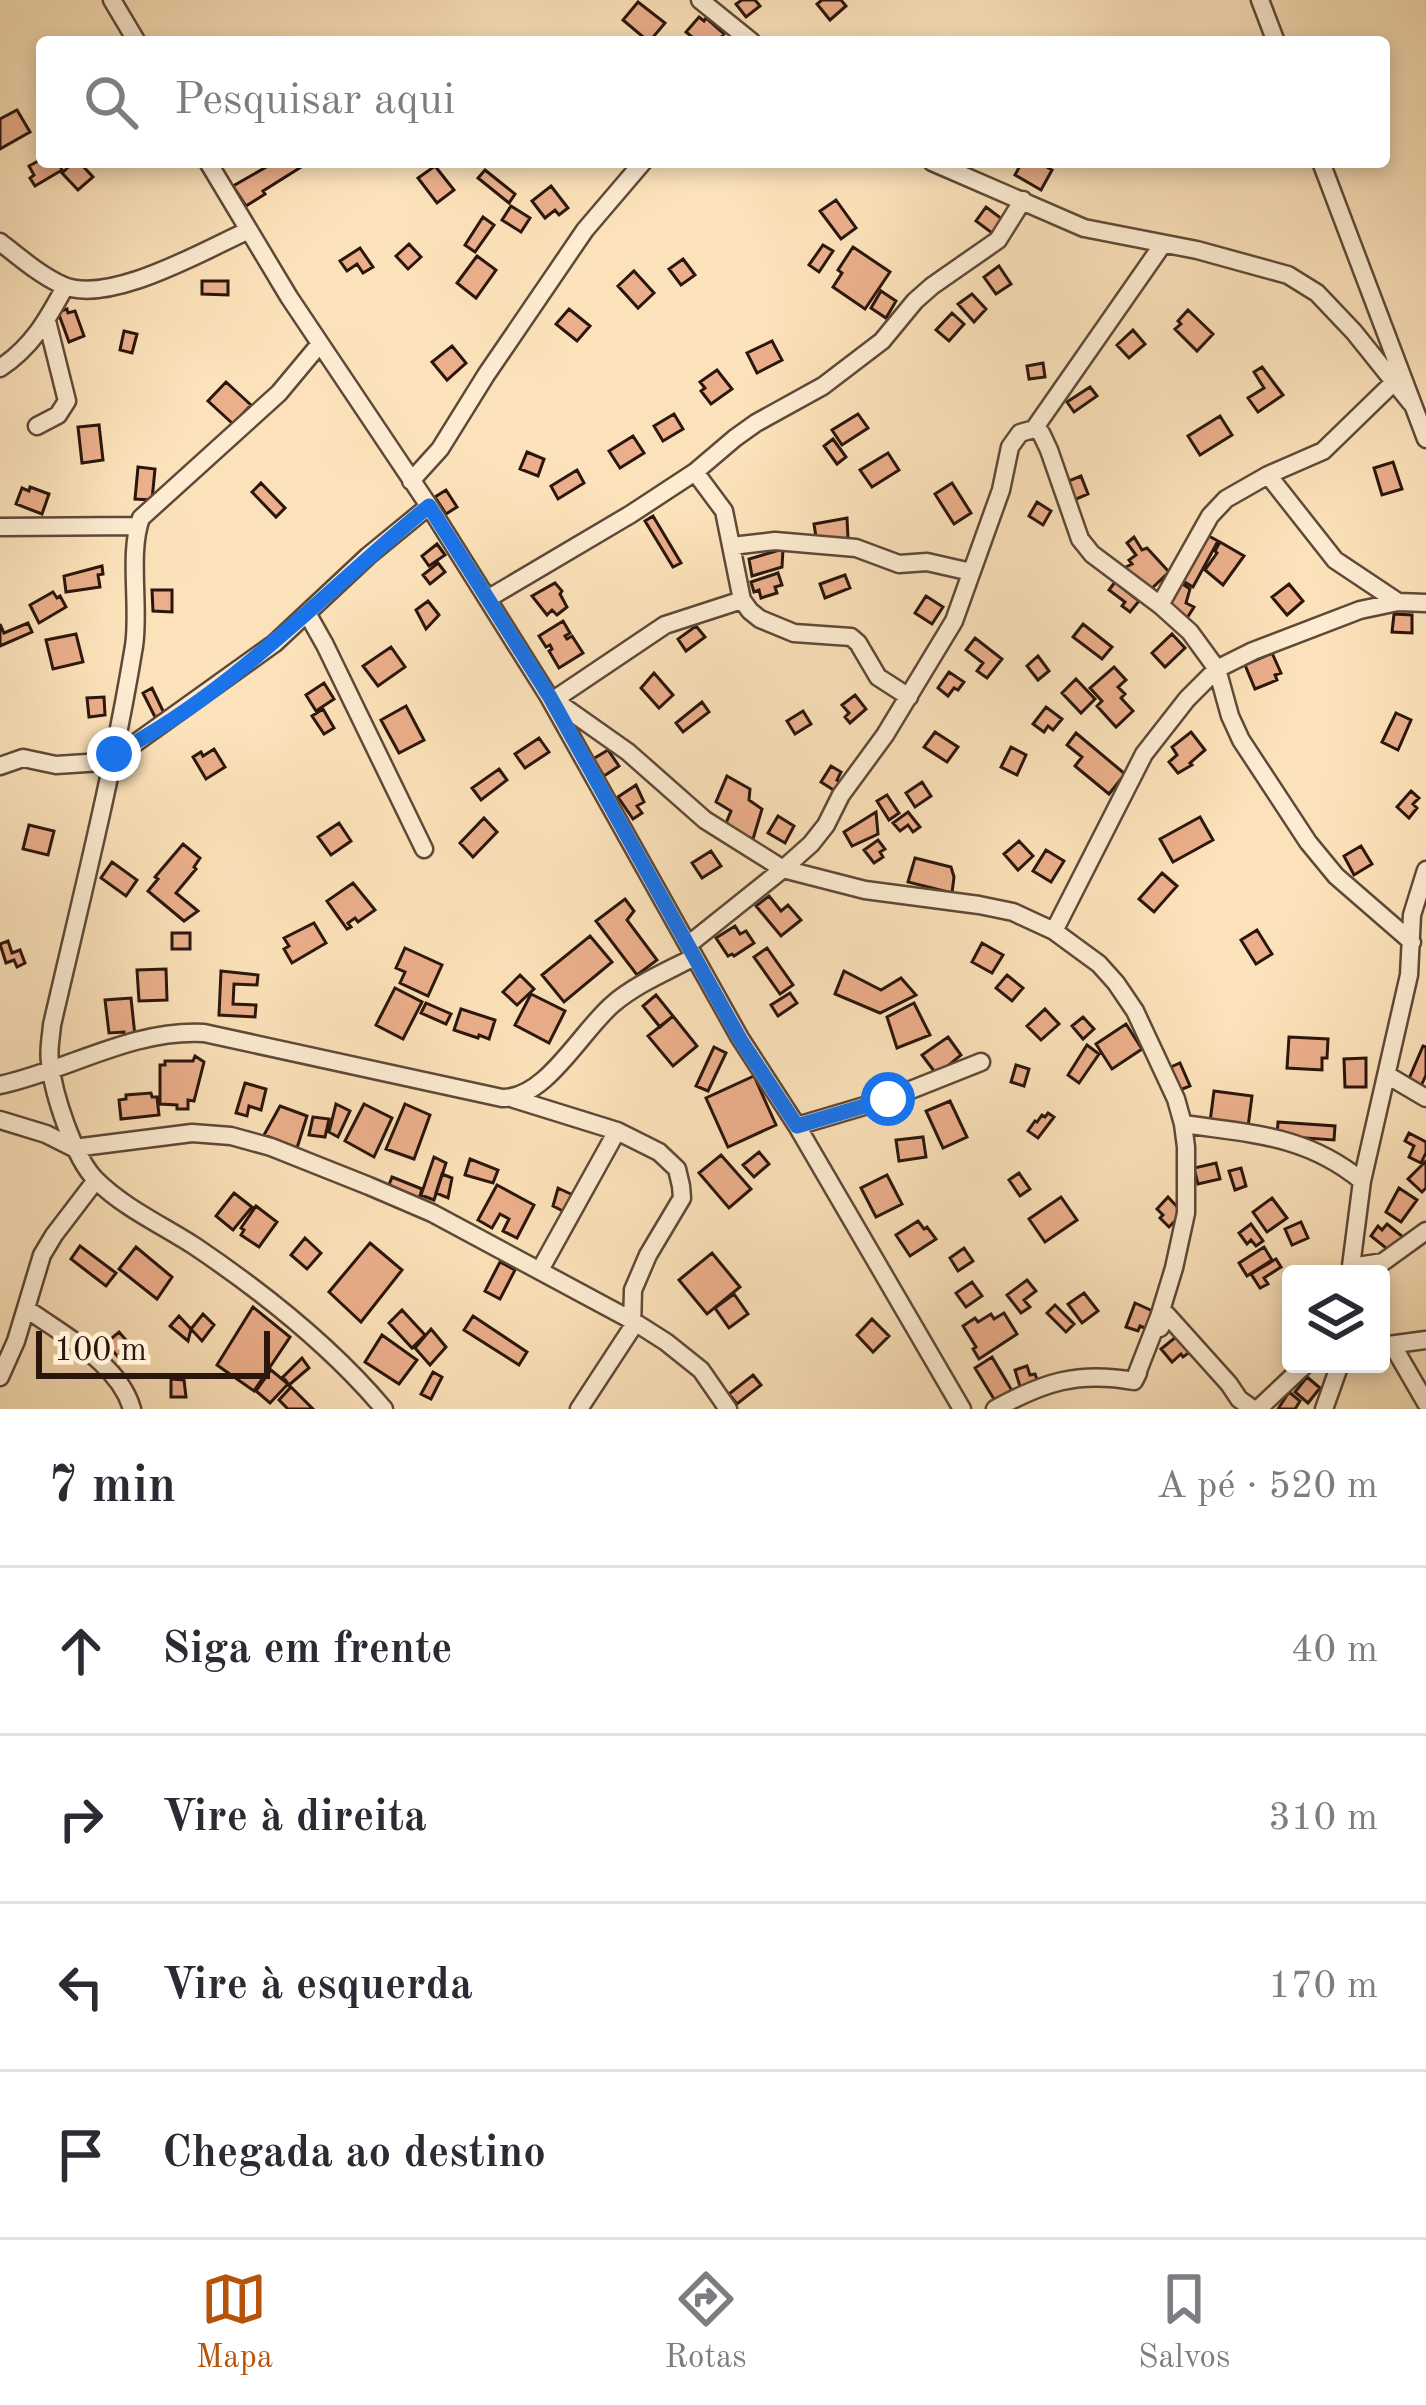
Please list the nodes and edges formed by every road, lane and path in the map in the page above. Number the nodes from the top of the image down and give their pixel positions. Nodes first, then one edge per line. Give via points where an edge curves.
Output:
1 (112, 0) edge
2 (700, 0) edge
3 (1260, 0) edge
4 (133, 36) edge
5 (742, 36) edge
6 (1274, 36) edge
7 (211, 168) edge
8 (638, 168) edge
9 (946, 168) edge
10 (1323, 168) edge
11 (1023, 200) junction
12 (248, 231) junction
13 (0, 242) edge
14 (1163, 244) junction
15 (65, 287) junction
16 (46, 321) junction
17 (319, 345) junction
18 (0, 368) edge
19 (1393, 382) junction
20 (1411, 403) junction
21 (37, 426) dead end
22 (1034, 429) junction
23 (1426, 439) edge
24 (695, 472) junction
25 (1268, 475) junction
26 (410, 481) junction
27 (429, 506) junction
28 (138, 526) junction
29 (0, 527) edge
30 (732, 546) junction
31 (971, 572) junction
32 (489, 598) junction
33 (742, 600) junction
34 (1398, 602) junction
35 (1426, 603) edge
36 (1160, 604) junction
37 (307, 613) junction
38 (1217, 669) junction
39 (908, 697) junction
40 (552, 698) junction
41 (114, 754) junction
42 (0, 766) edge
43 (424, 849) dead end
44 (783, 868) junction
45 (1426, 870) edge
46 (1054, 931) junction
47 (1412, 942) junction
48 (691, 951) junction
49 (981, 1062) dead end
50 (51, 1070) junction
51 (1388, 1075) junction
52 (0, 1085) edge
53 (1426, 1098) edge
54 (514, 1099) junction
55 (0, 1120) edge
56 (1183, 1124) junction
57 (797, 1126) junction
58 (617, 1132) junction
59 (74, 1148) junction
60 (96, 1180) junction
61 (1362, 1181) junction
62 (1426, 1231) edge
63 (1352, 1265) edge
64 (1371, 1265) edge
65 (540, 1270) junction
66 (27, 1309) junction
67 (633, 1321) junction
68 (1426, 1340) edge
69 (1390, 1346) edge
70 (1390, 1350) edge
71 (1296, 1373) edge
72 (1337, 1373) edge
73 (0, 1377) edge
74 (1134, 1381) junction
75 (1426, 1403) edge
76 (132, 1409) edge
77 (384, 1409) edge
78 (579, 1409) edge
79 (728, 1409) edge
80 (962, 1409) edge
81 (995, 1409) edge
82 (1256, 1409) edge
83 (1324, 1409) edge

1 - 4 street
2 - 5 street
3 - 6 street
7 - 12 street
8 - 26 street via 585,230 440,449
9 - 11 street
10 - 20 street
11 - 14 street via 1084,228
11 - 24 street via 998,241 932,286 882,341
12 - 15 street via 127,284 92,292
12 - 17 street
13 - 15 street
14 - 19 street via 1288,275 1317,293
14 - 22 street
15 - 16 street
16 - 18 street
16 - 21 street via 67,400
17 - 26 street
17 - 28 street
19 - 20 street
19 - 25 street via 1323,451
20 - 23 street
22 - 31 street via 1010,447
22 - 36 street via 1079,539
24 - 30 street via 724,512
24 - 32 street
25 - 34 street via 1335,560
25 - 36 street via 1210,516
26 - 27 street
27 - 32 street
27 - 37 street
28 - 29 street
28 - 41 street via 135,638
30 - 31 street via 856,548 898,564
30 - 33 street
31 - 39 street via 954,621
32 - 40 street
33 - 39 street via 760,619 794,633 850,637 878,677
33 - 40 street via 665,625
34 - 35 street
34 - 38 street
36 - 38 street
37 - 41 street via 212,690
37 - 43 street
38 - 46 street via 1144,754
38 - 47 street via 1241,740 1308,842
39 - 44 street via 826,825
40 - 44 street via 706,820
40 - 48 street
41 - 42 street via 102,762 23,758
41 - 50 street via 52,1025
44 - 46 street via 865,890 1012,912
44 - 48 street
45 - 47 street
46 - 56 street via 1099,964 1135,1011
47 - 51 street
48 - 54 street via 614,1003 544,1079
48 - 57 street
49 - 57 street
50 - 52 street
50 - 54 street via 178,1032
50 - 59 street
51 - 53 street
51 - 61 street
54 - 58 street
55 - 59 street
56 - 61 street via 1284,1140 1337,1161
56 - 74 street via 1186,1213
57 - 80 street
58 - 65 street
58 - 67 street via 659,1152 681,1186 633,1290
59 - 60 street
59 - 65 street via 193,1132 231,1136 390,1195
60 - 66 street via 54,1234
60 - 77 street via 271,1303
61 - 63 street
62 - 64 street
65 - 67 street
66 - 73 street
66 - 76 street via 106,1367
67 - 78 street
67 - 79 street via 701,1370
68 - 69 street
70 - 75 street
71 - 82 street
72 - 83 street
74 - 81 street via 1051,1382
74 - 82 street via 1167,1315

